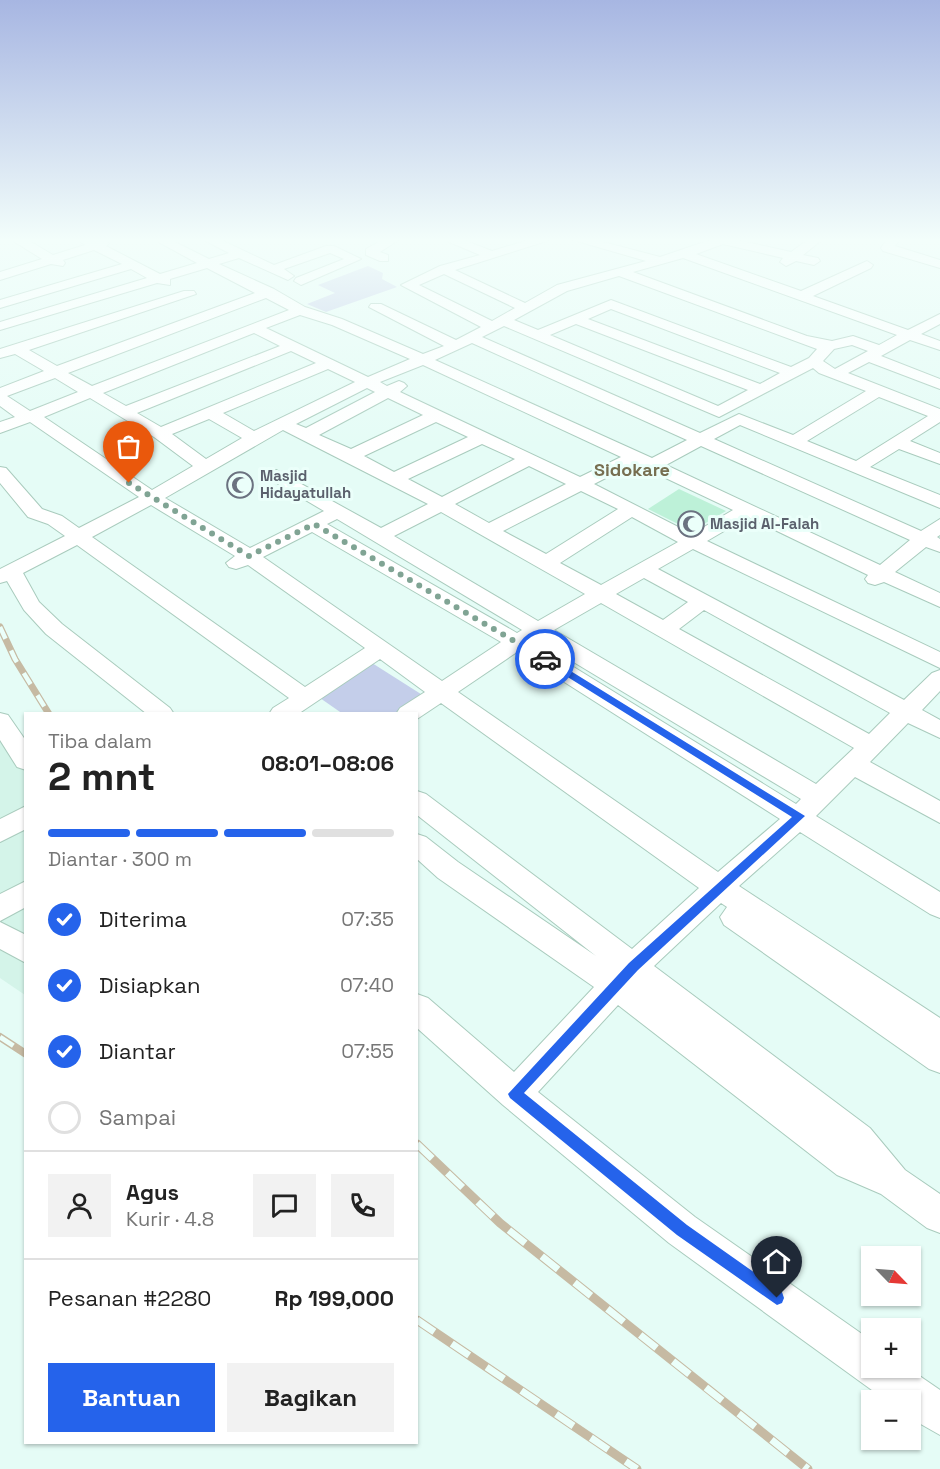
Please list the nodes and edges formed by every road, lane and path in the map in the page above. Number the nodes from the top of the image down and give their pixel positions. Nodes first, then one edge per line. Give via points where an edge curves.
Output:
1 (62, 308) edge
2 (147, 308) edge
3 (219, 308) edge
4 (226, 308) edge
5 (296, 308) edge
6 (377, 308) edge
7 (461, 308) edge
8 (525, 308) edge
9 (602, 308) edge
10 (621, 308) edge
11 (724, 308) edge
12 (833, 308) edge
13 (222, 309) junction
14 (300, 310) junction
15 (121, 316) junction
16 (940, 318) edge
17 (575, 319) junction
18 (499, 324) junction
19 (0, 326) edge
20 (254, 328) junction
21 (158, 334) junction
22 (538, 335) junction
23 (907, 335) junction
24 (464, 342) junction
25 (292, 346) junction
26 (940, 346) edge
27 (830, 347) junction
28 (17, 349) junction
29 (197, 351) junction
30 (0, 354) edge
31 (875, 354) junction
32 (330, 363) junction
33 (427, 365) junction
34 (825, 368) junction
35 (793, 372) junction
36 (54, 373) junction
37 (368, 382) junction
38 (940, 384) edge
39 (759, 388) junction
40 (387, 391) junction
41 (877, 391) junction
42 (0, 393) edge
43 (91, 393) junction
44 (0, 398) edge
45 (719, 411) junction
46 (124, 412) junction
47 (209, 412) junction
48 (437, 415) junction
49 (940, 415) edge
50 (25, 416) junction
51 (739, 419) junction
52 (284, 424) junction
53 (0, 428) edge
54 (160, 433) junction
55 (306, 435) junction
56 (482, 437) junction
57 (254, 438) junction
58 (698, 440) junction
59 (796, 441) junction
60 (897, 442) junction
61 (351, 456) junction
62 (529, 459) junction
63 (940, 459) edge
64 (640, 463) junction
65 (204, 466) junction
66 (858, 467) junction
67 (0, 472) edge
68 (276, 475) dead end
69 (392, 480) junction
70 (580, 484) junction
71 (940, 502) edge
72 (441, 504) junction
73 (151, 505) junction
74 (632, 509) junction
75 (338, 511) junction
76 (35, 513) junction
77 (742, 513) junction
78 (314, 524) junction
79 (940, 525) edge
80 (489, 531) junction
81 (380, 536) junction
82 (921, 538) junction
83 (80, 540) junction
84 (691, 542) junction
85 (940, 546) edge
86 (46, 555) junction
87 (242, 560) junction
88 (544, 564) junction
89 (643, 569) junction
90 (6, 574) edge
91 (446, 576) junction
92 (878, 576) junction
93 (423, 587) junction
94 (599, 593) junction
95 (703, 601) junction
96 (940, 601) edge
97 (940, 610) edge
98 (539, 630) junction
99 (662, 631) junction
100 (518, 642) junction
101 (374, 653) junction
102 (940, 662) edge
103 (940, 678) edge
104 (437, 694) junction
105 (305, 698) junction
106 (655, 699) junction
107 (906, 711) junction
108 (159, 712) edge
109 (284, 712) edge
110 (411, 712) edge
111 (636, 715) junction
112 (0, 721) edge
113 (940, 730) edge
114 (14, 755) edge
115 (862, 755) junction
116 (817, 796) junction
117 (418, 802) edge
118 (940, 813) edge
119 (799, 816) junction
120 (24, 817) edge
121 (0, 832) edge
122 (418, 845) edge
123 (473, 845) junction
124 (448, 870) junction
125 (713, 892) junction
126 (24, 893) edge
127 (940, 906) edge
128 (0, 909) edge
129 (0, 934) edge
130 (24, 950) edge
131 (624, 976) junction
132 (418, 1009) edge
133 (926, 1033) edge
134 (940, 1058) edge
135 (515, 1094) junction
136 (940, 1215) edge
137 (861, 1358) edge
138 (889, 1378) edge
139 (940, 1414) edge

1 - 19 street
2 - 15 street
3 - 13 street
4 - 13 street
5 - 14 street
6 - 24 street
7 - 18 street
8 - 18 street
9 - 17 street
10 - 35 street
11 - 27 street
12 - 23 street
13 - 21 street
14 - 20 street
14 - 33 street
15 - 21 street
15 - 28 street
16 - 23 street
17 - 22 street
17 - 39 street
18 - 22 street
18 - 24 street
20 - 25 street
20 - 29 street
21 - 29 street
21 - 36 street
22 - 45 street
23 - 26 street
23 - 31 street
24 - 33 street
24 - 58 street
25 - 32 street
25 - 46 street
27 - 31 street via 849,340
27 - 34 street
28 - 30 street
28 - 36 street
29 - 43 street
31 - 34 street
31 - 38 street
32 - 37 street
32 - 47 street
33 - 37 street
33 - 40 street
33 - 64 street
34 - 35 street
34 - 41 street
34 - 51 street
35 - 39 street
36 - 42 street
36 - 43 street
37 - 40 street
37 - 52 street
39 - 45 street
40 - 48 street
40 - 55 street
41 - 49 street
41 - 59 street
43 - 46 street
43 - 50 street
44 - 50 street
45 - 51 street
46 - 54 street
47 - 54 street
47 - 57 street
48 - 56 street
48 - 61 street
49 - 60 street
50 - 53 street
50 - 73 street
51 - 58 street
51 - 59 street
52 - 55 street
52 - 57 street
54 - 65 street
55 - 61 street
56 - 62 street
56 - 69 street
57 - 65 street
58 - 64 street
58 - 82 street
59 - 66 street
60 - 63 street
60 - 66 street
61 - 69 street
62 - 70 street
62 - 72 street
64 - 70 street
64 - 77 street
65 - 73 street
66 - 71 street
67 - 76 street
68 - 75 street
69 - 72 street
70 - 74 street
70 - 80 street
72 - 80 street
72 - 81 street
73 - 83 street
73 - 87 street
74 - 84 street
74 - 88 street
75 - 78 street
75 - 81 street
76 - 83 street via 55,520
76 - 86 street
77 - 84 street
77 - 92 street
78 - 87 street
78 - 93 street
79 - 82 street
80 - 88 street
81 - 91 street
82 - 85 street
82 - 92 street
83 - 86 street
83 - 105 street
84 - 89 street
84 - 102 street
86 - 90 street
87 - 101 street
88 - 94 street
89 - 94 street
89 - 95 street
90 - 108 street via 54,628
91 - 93 street
91 - 98 street
92 - 96 street
92 - 97 street
93 - 100 street
94 - 98 street
94 - 99 street
95 - 99 street
95 - 107 street
98 - 100 street
98 - 106 street
99 - 115 street
100 - 104 street
100 - 111 street
101 - 104 street
101 - 105 street
103 - 107 street
104 - 110 street
104 - 125 street
105 - 109 street
106 - 111 street
106 - 116 street
107 - 113 street
107 - 115 street
111 - 119 street
112 - 114 street
115 - 116 street
115 - 118 street
116 - 119 street
117 - 123 street
119 - 125 street
119 - 127 street
120 - 121 street
122 - 124 street
123 - 124 street
123 - 131 street
124 - 131 street
125 - 131 street
125 - 133 street via 890,1013
126 - 128 street
129 - 130 street
131 - 135 street
131 - 136 street via 858,1140 893,1182
132 - 135 street
133 - 134 street
135 - 137 street via 682,1230
138 - 139 street

